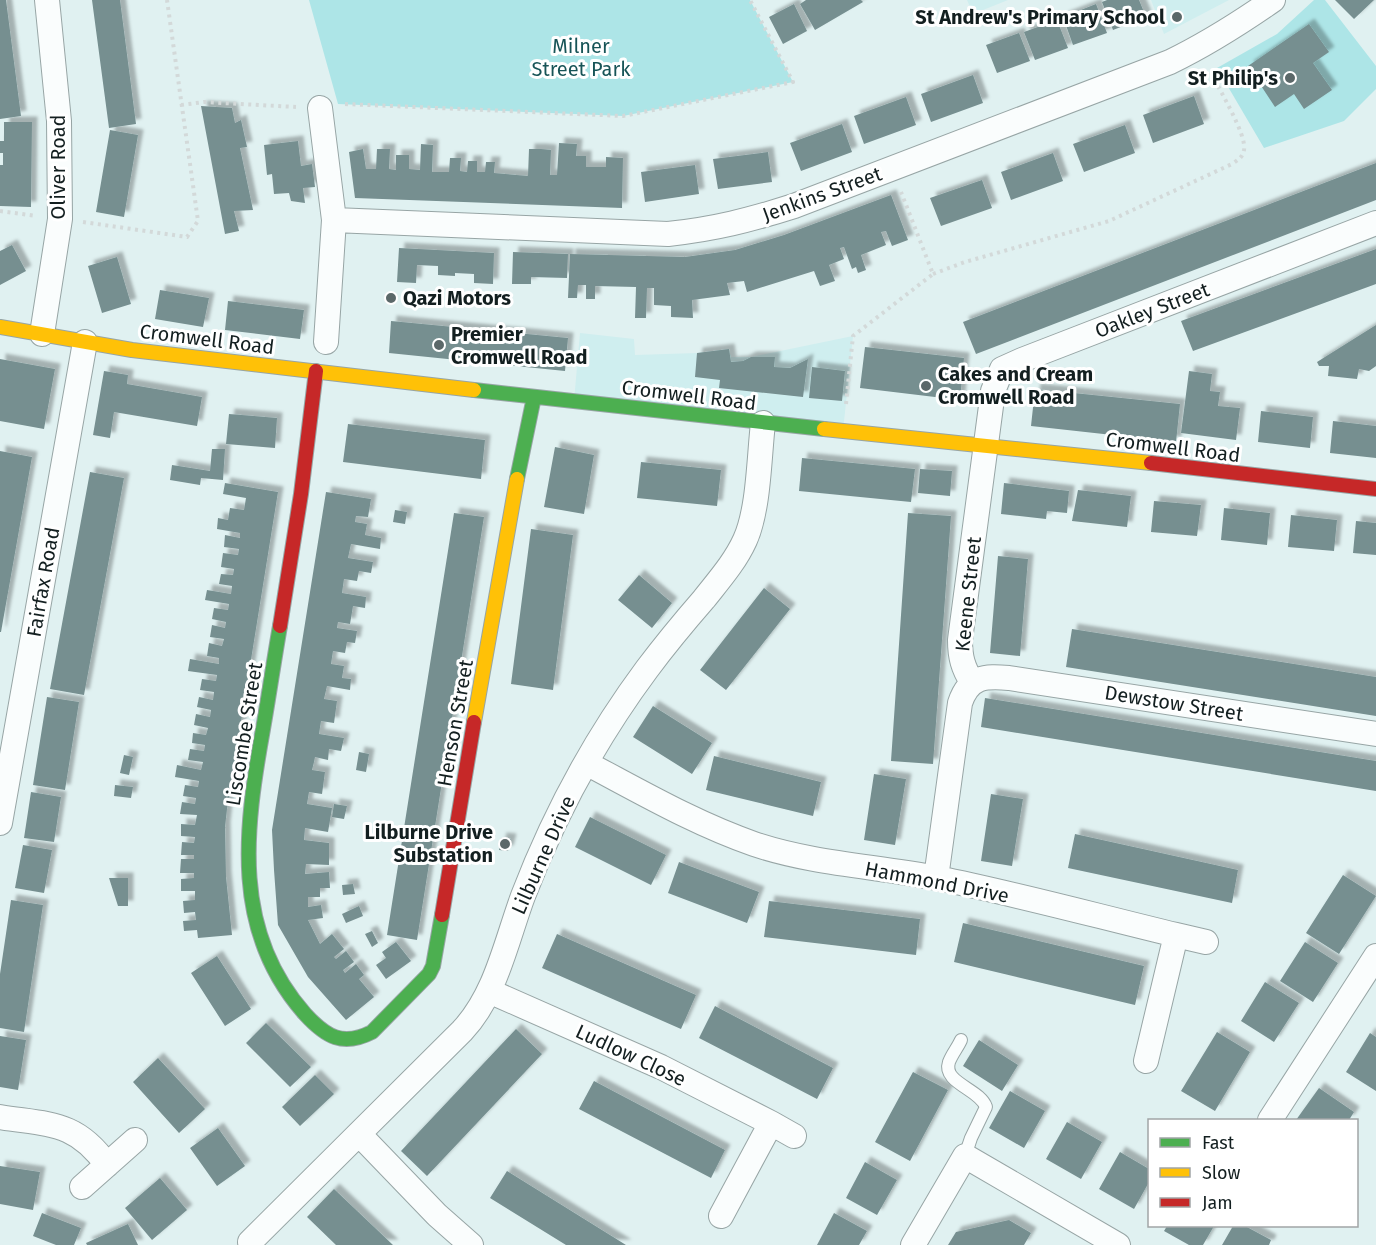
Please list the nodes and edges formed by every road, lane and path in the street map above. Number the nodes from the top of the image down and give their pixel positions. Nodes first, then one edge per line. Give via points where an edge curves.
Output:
1 (47, 0) edge
2 (167, 0) edge
3 (750, 0) edge
4 (1273, 0) edge
5 (1198, 48) junction
6 (182, 105) junction
7 (320, 108) junction
8 (892, 169) junction
9 (0, 211) edge
10 (60, 219) junction
11 (334, 220) junction
12 (1376, 223) edge
13 (933, 274) junction
14 (0, 327) edge
15 (42, 334) junction
16 (85, 342) junction
17 (326, 342) dead end
18 (316, 371) junction
19 (534, 397) junction
20 (763, 423) junction
21 (843, 431) junction
22 (986, 446) junction
23 (1376, 489) edge
24 (972, 682) junction
25 (1376, 734) edge
26 (586, 763) junction
27 (0, 823) edge
28 (936, 878) junction
29 (1176, 935) junction
30 (1206, 942) dead end
31 (1376, 956) edge
32 (489, 991) junction
33 (372, 1032) joint
34 (962, 1041) dead end
35 (1146, 1061) dead end
36 (0, 1118) edge
37 (1271, 1119) edge
38 (771, 1123) junction
39 (359, 1134) junction
40 (794, 1136) dead end
41 (135, 1140) dead end
42 (965, 1156) junction
43 (107, 1165) junction
44 (82, 1187) dead end
45 (720, 1216) dead end
46 (250, 1242) dead end
47 (471, 1245) edge
48 (913, 1245) edge
49 (1118, 1245) edge

1 - 10 street, Oliver Road via 59,121
2 - 6 path
3 - 7 path via 794,82 623,116 338,104
4 - 5 street, Jenkins Street
5 - 8 street, Jenkins Street
5 - 13 path via 1243,135 1244,152 1240,159 1109,221
6 - 7 path via 204,102
6 - 10 path via 198,221 187,237
7 - 11 street
8 - 11 street, Jenkins Street via 753,219 668,234
8 - 13 path
9 - 10 path
10 - 15 street, Oliver Road
11 - 17 street
12 - 22 street, Oakley Street via 1002,369 993,391
13 - 21 path via 854,336
14 - 15 street, Cromwell Road
15 - 16 street, Cromwell Road
16 - 18 street, Cromwell Road
16 - 27 street, Fairfax Road
18 - 19 street, Cromwell Road
18 - 33 street, Liscombe Street via 309,445 253,796 247,858 258,933 279,978 305,1015 338,1039 361,1039
19 - 20 street, Cromwell Road
19 - 33 street, Henson Street via 507,529 434,966
20 - 21 street, Cromwell Road
20 - 26 street, Lilburne Drive via 747,537 737,556 647,668
21 - 22 street, Cromwell Road
22 - 23 street, Cromwell Road
22 - 24 street, Keene Street via 960,640 963,668
24 - 25 street, Dewstow Street via 1010,678
24 - 28 street via 958,711
26 - 28 street, Hammond Drive via 691,819 756,844 829,863
26 - 32 street, Lilburne Drive via 556,818
28 - 29 street, Hammond Drive
29 - 30 street, Hammond Drive
29 - 35 street
31 - 37 street
32 - 38 street, Ludlow Close via 661,1067
32 - 39 street, Lilburne Drive via 471,1022
34 - 42 lane via 948,1071 984,1100 986,1107
36 - 43 street via 53,1125 72,1132 89,1143
38 - 40 street, Ludlow Close
38 - 45 street
39 - 46 street, Lilburne Drive
39 - 47 street via 436,1215
41 - 43 street
42 - 48 street
42 - 49 street
43 - 44 street

